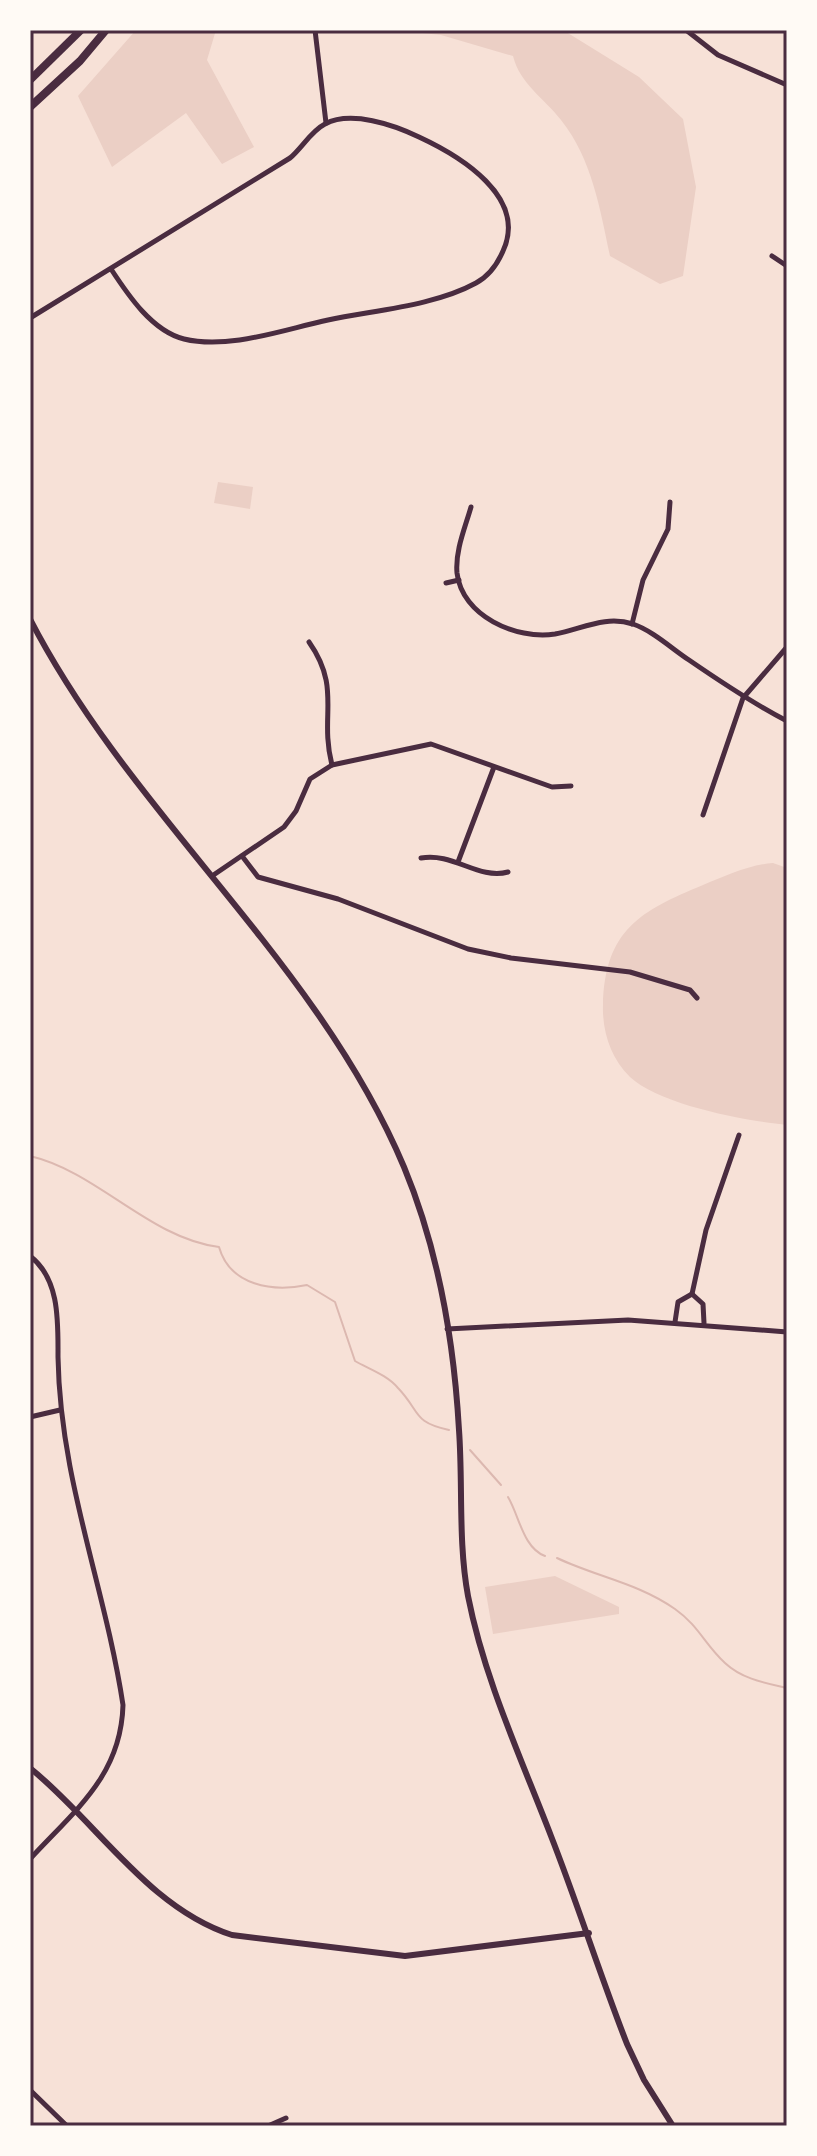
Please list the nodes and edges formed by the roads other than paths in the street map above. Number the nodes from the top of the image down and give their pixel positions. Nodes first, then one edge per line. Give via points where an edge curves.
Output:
1 (81, 30) edge
2 (106, 30) edge
3 (315, 30) edge
4 (686, 30) edge
5 (30, 80) edge
6 (787, 85) edge
7 (30, 107) edge
8 (326, 123) junction
9 (772, 256) dead end
10 (787, 266) edge
11 (111, 269) junction
12 (30, 318) edge
13 (670, 502) dead end
14 (471, 507) dead end
15 (459, 580) junction
16 (446, 583) dead end
17 (30, 619) edge
18 (632, 624) junction
19 (309, 642) dead end
20 (787, 647) edge
21 (743, 698) junction
22 (787, 721) edge
23 (332, 765) junction
24 (494, 767) junction
25 (571, 786) dead end
26 (703, 815) dead end
27 (242, 856) junction
28 (421, 858) dead end
29 (458, 862) junction
30 (508, 872) dead end
31 (212, 876) junction
32 (697, 998) dead end
33 (739, 1135) dead end
34 (30, 1256) edge
35 (692, 1294) junction
36 (675, 1322) junction
37 (704, 1324) junction
38 (447, 1329) junction
39 (787, 1332) edge
40 (60, 1410) junction
41 (30, 1417) edge
42 (30, 1768) edge
43 (75, 1810) junction
44 (30, 1859) edge
45 (589, 1933) junction
46 (30, 2090) edge
47 (286, 2118) dead end
48 (67, 2126) edge
49 (268, 2126) edge
50 (673, 2126) edge

1 - 5 main road
2 - 7 main road
3 - 8 street
4 - 6 street via 718,55
8 - 11 street via 290,158
8 - 11 street via 360,120 388,125 476,170 493,189 508,222 509,236 486,277 449,293 212,341 183,339 164,329
9 - 10 street
11 - 12 street
13 - 18 street via 668,529 643,580
14 - 15 street via 459,551
15 - 16 street
15 - 18 street via 468,601 484,617 521,632 545,635 599,622
17 - 31 street via 82,709
18 - 21 street
19 - 23 street via 328,679
20 - 21 street
21 - 22 street
21 - 26 street
23 - 24 street via 431,744
23 - 27 street via 310,779 284,827
24 - 25 street via 552,787
24 - 29 street
27 - 31 street
27 - 32 street via 258,877 338,899 468,949 630,972 690,990
28 - 29 street
29 - 30 street via 489,874
31 - 38 street via 312,1004 377,1112 422,1220
33 - 35 street via 710,1215
34 - 40 street via 45,1270 53,1293
35 - 36 street via 678,1302
35 - 37 street via 703,1304
36 - 37 street
36 - 38 street
37 - 39 street
38 - 45 street via 458,1410 471,1612
40 - 41 street
40 - 43 street via 69,1473 123,1705 115,1755
42 - 43 street
43 - 44 street
43 - 45 street via 177,1906 232,1935 405,1956
45 - 50 street via 627,2044
46 - 48 street
47 - 49 street

